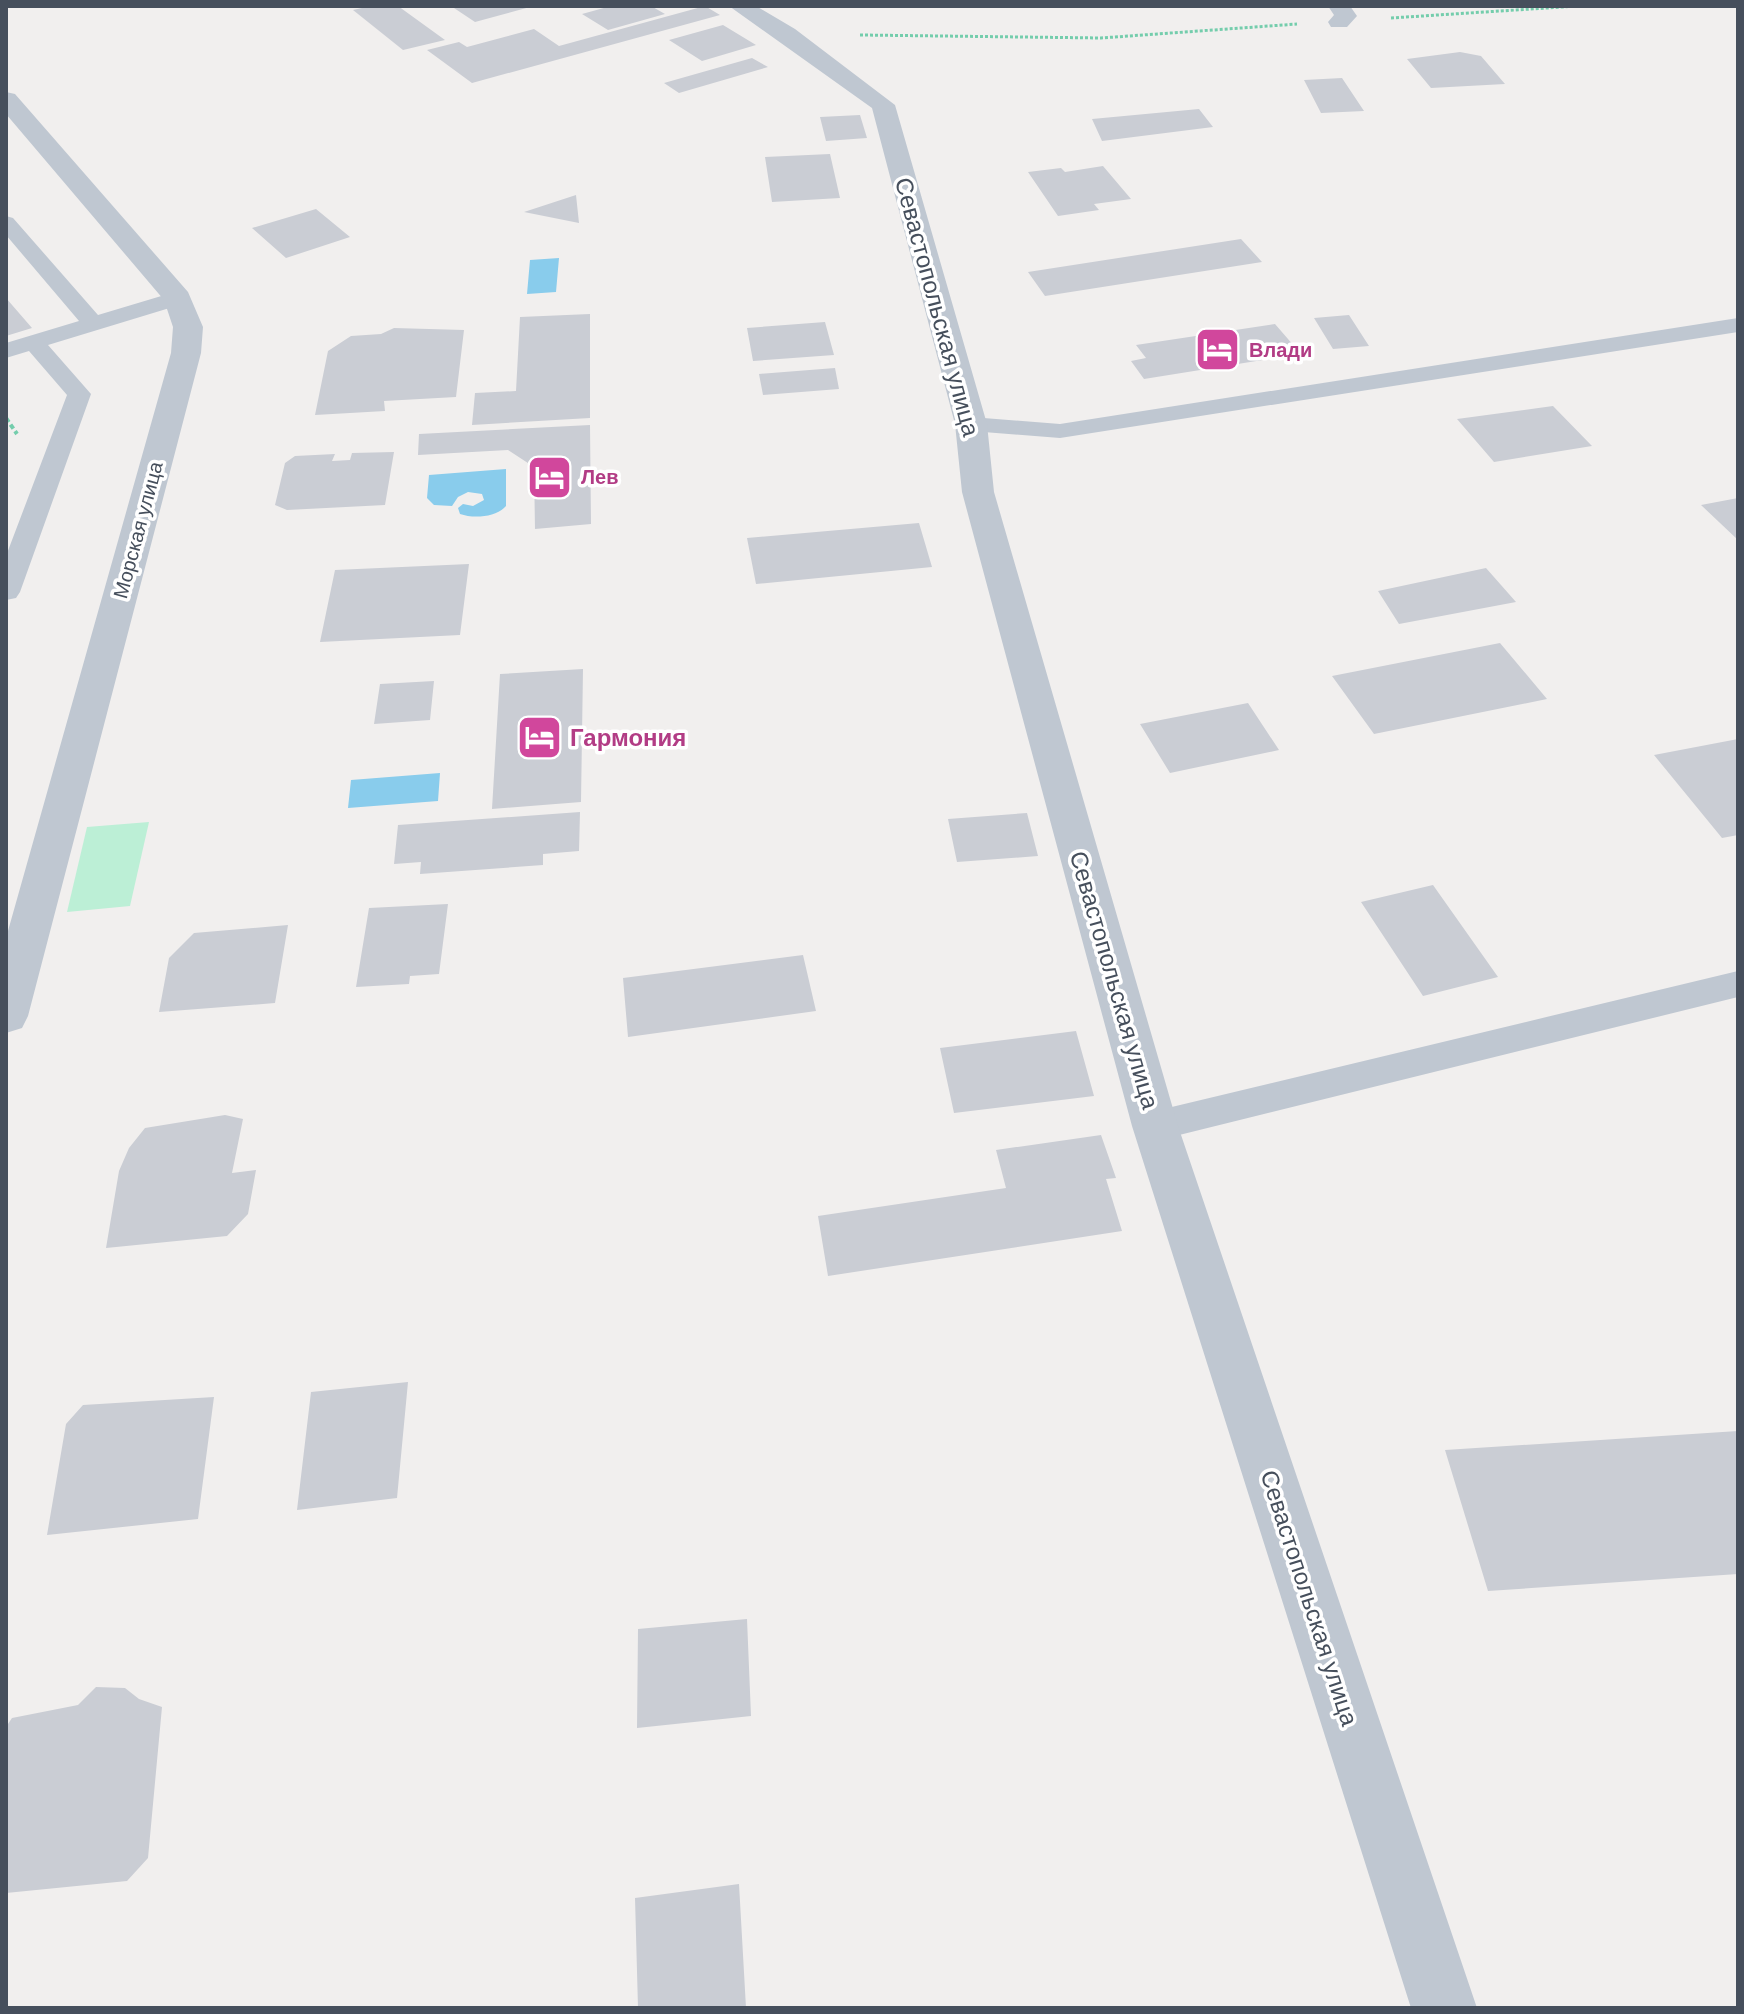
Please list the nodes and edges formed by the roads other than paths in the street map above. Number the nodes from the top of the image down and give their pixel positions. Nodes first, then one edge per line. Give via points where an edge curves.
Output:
1 (740, 6) edge
2 (6, 99) edge
3 (6, 222) edge
4 (178, 298) junction
5 (93, 323) junction
6 (1738, 325) edge
7 (33, 342) junction
8 (6, 351) edge
9 (971, 424) junction
10 (6, 592) edge
11 (1738, 984) edge
12 (6, 1016) edge
13 (1155, 1126) junction
14 (1444, 2008) edge

1 - 9 street, Севастопольская улица via 883,105
2 - 4 street, Морская улица
3 - 5 lane
4 - 5 lane
4 - 12 street, Морская улица via 188,327 186,353
5 - 7 lane
6 - 9 lane via 1060,431
7 - 8 lane
7 - 10 lane via 79,394
9 - 13 street, Севастопольская улица via 978,492
11 - 13 lane
13 - 14 street, Севастопольская улица

